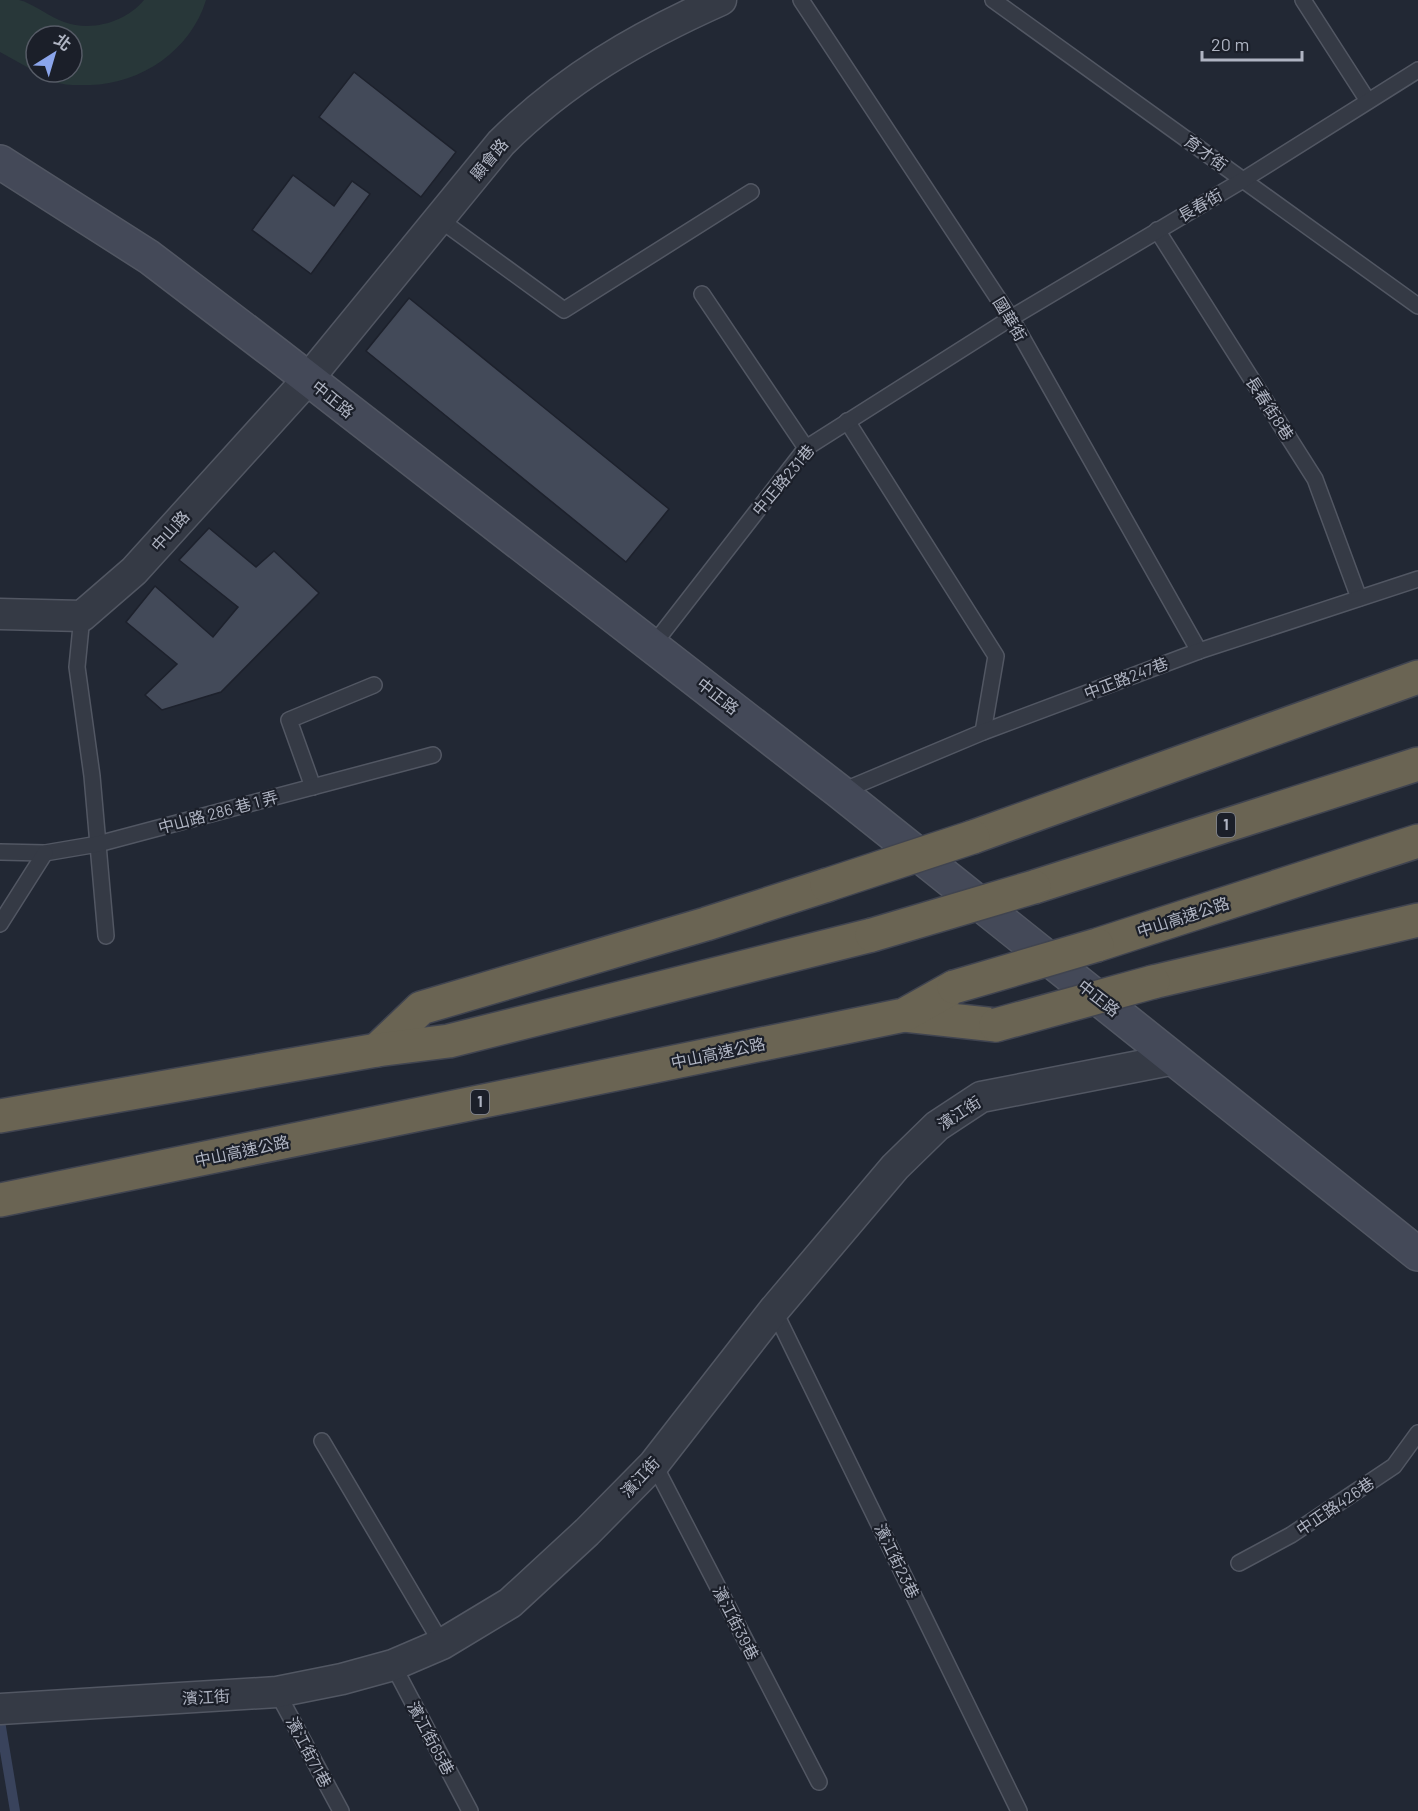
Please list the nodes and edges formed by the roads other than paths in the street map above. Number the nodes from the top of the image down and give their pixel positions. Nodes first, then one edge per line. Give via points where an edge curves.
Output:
1 (721, 0) edge
2 (801, 0) edge
3 (993, 0) edge
4 (1303, 0) edge
5 (1418, 70) edge
6 (1368, 101) junction
7 (0, 162) edge
8 (1243, 180) junction
9 (751, 192) dead end
10 (439, 219) junction
11 (1157, 230) junction
12 (702, 294) dead end
13 (1418, 306) edge
14 (1011, 318) junction
15 (308, 379) junction
16 (847, 421) junction
17 (806, 448) junction
18 (1418, 579) edge
19 (1359, 598) junction
20 (0, 614) edge
21 (82, 616) junction
22 (653, 645) junction
23 (1199, 651) junction
24 (1418, 677) edge
25 (374, 685) dead end
26 (983, 732) junction
27 (433, 755) dead end
28 (1418, 764) edge
29 (313, 787) junction
30 (840, 792) junction
31 (1418, 841) edge
32 (98, 844) junction
33 (0, 852) edge
34 (45, 853) junction
35 (1418, 921) edge
36 (0, 924) edge
37 (106, 936) dead end
38 (904, 1015) junction
39 (377, 1050) junction
40 (1175, 1059) junction
41 (0, 1116) edge
42 (0, 1200) edge
43 (1418, 1254) edge
44 (774, 1310) junction
45 (1418, 1433) edge
46 (322, 1441) dead end
47 (654, 1464) junction
48 (1239, 1563) dead end
49 (442, 1644) junction
50 (393, 1665) junction
51 (277, 1692) junction
52 (0, 1709) edge
53 (819, 1782) dead end
54 (341, 1811) edge
55 (470, 1811) edge
56 (1019, 1811) edge

1 - 10 street, 顯會路 via 606,58 531,113
2 - 14 lane, 國華街
3 - 8 lane, 育才街
4 - 6 lane
5 - 6 lane, 長春街
6 - 8 lane, 長春街
7 - 15 main road, 中正路 via 148,257
8 - 11 lane, 長春街
8 - 13 lane, 育才街
9 - 10 lane via 564,310
10 - 15 street, 顯會路
11 - 14 lane, 長春街
11 - 19 lane, 長春街8巷 via 1315,478
12 - 17 lane
14 - 16 lane, 中正路231巷
14 - 23 lane, 國華街
15 - 21 street, 中山路 via 134,571
15 - 22 main road, 中正路
16 - 17 lane, 中正路231巷
16 - 26 lane via 996,656
17 - 22 lane, 中正路231巷
18 - 19 lane, 中正路247巷
19 - 23 lane, 中正路247巷
20 - 21 street
21 - 32 lane via 77,667
22 - 30 main road, 中正路
23 - 26 lane, 中正路247巷
24 - 39 highway, bridge via 974,837 706,924 421,1008
25 - 29 lane via 289,720
26 - 30 lane, 中正路247巷
27 - 29 lane, 中山路 286 巷 1 弄
28 - 39 highway, 1, bridge via 872,936 449,1041
29 - 32 lane, 中山路 286 巷 1 弄
30 - 40 main road, 中正路
31 - 38 highway, 中山高速公路 / 1, bridge via 954,987
32 - 34 lane, 中山路 286 巷 1 弄
32 - 37 lane
33 - 34 lane, 中山路 286 巷 1 弄
34 - 36 lane
35 - 38 highway, bridge via 1153,982 996,1025
38 - 42 highway, 中山高速公路 / 1
39 - 41 highway, 1
40 - 43 main road, 中正路
40 - 44 street, 濱江街 via 981,1097 937,1126 895,1167
44 - 47 street, 濱江街
44 - 56 lane, 濱江街23巷
45 - 48 lane, 中正路426巷 via 1394,1466 1291,1535
46 - 49 lane
47 - 49 street, 濱江街 via 510,1603
47 - 53 lane, 濱江街39巷
49 - 50 street, 濱江街
50 - 51 street, 濱江街
50 - 55 lane, 濱江街65巷
51 - 52 street, 濱江街
51 - 54 lane, 濱江街71巷

